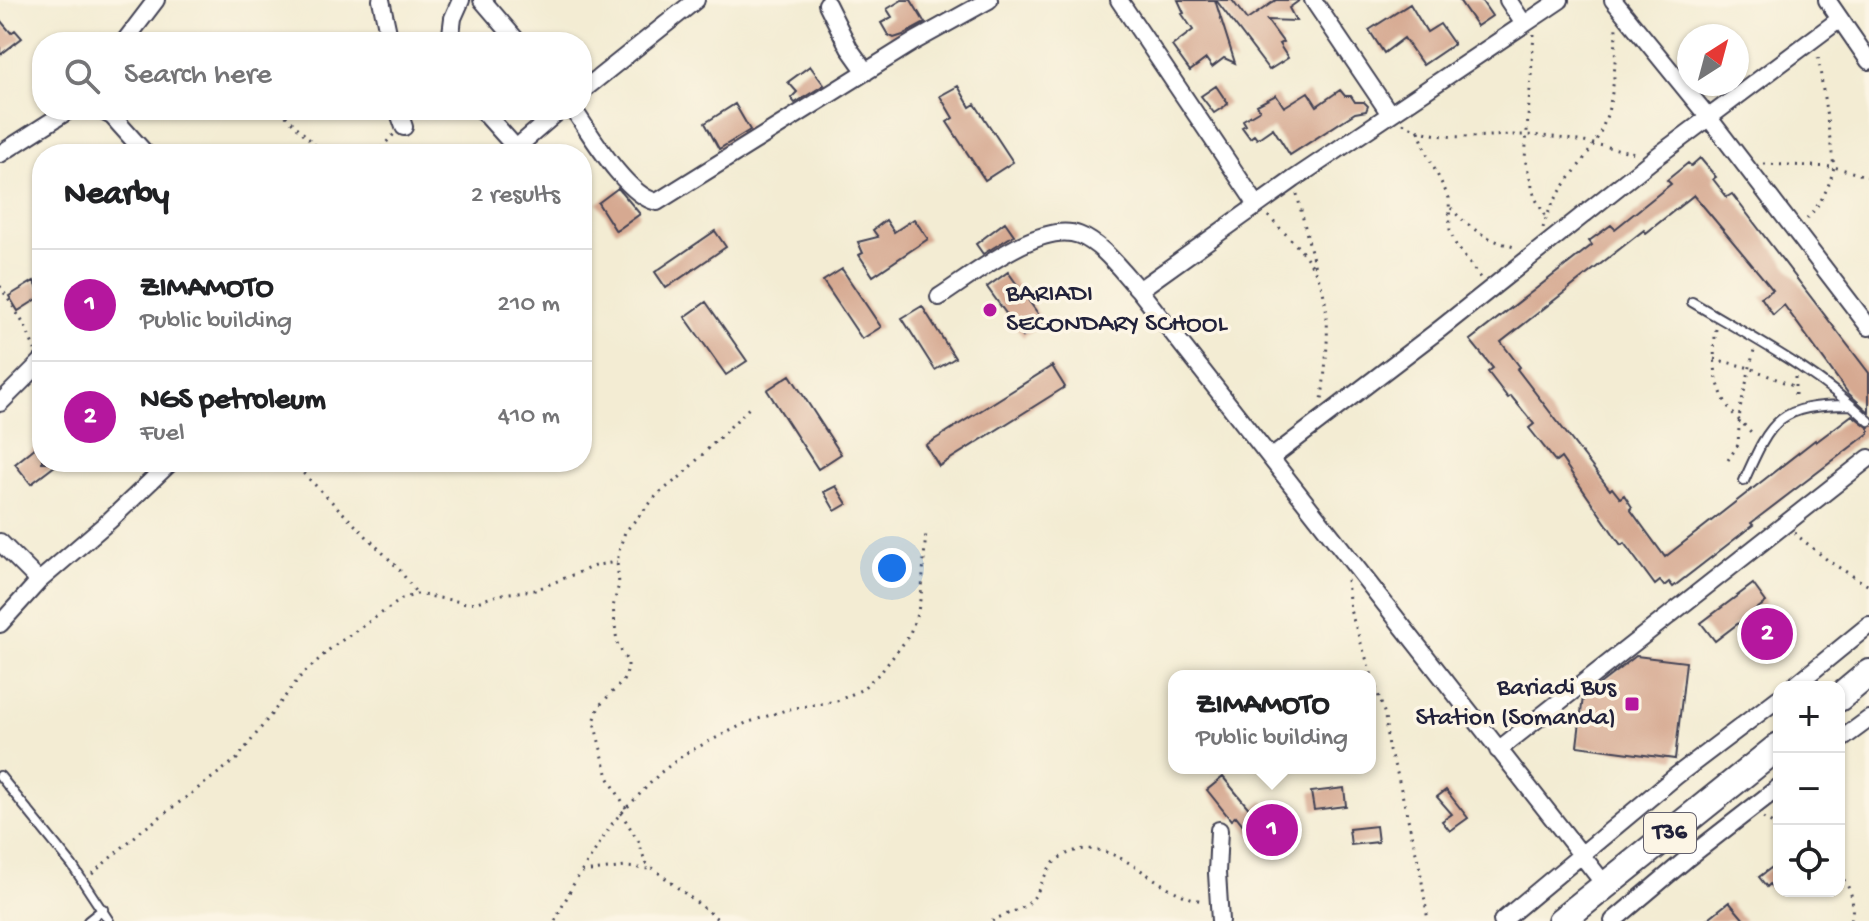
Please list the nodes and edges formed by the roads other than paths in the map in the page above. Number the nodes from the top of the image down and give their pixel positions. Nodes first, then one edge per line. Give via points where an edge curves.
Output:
1 (156, 0) edge
2 (381, 0) edge
3 (461, 0) edge
4 (482, 0) edge
5 (696, 0) edge
6 (989, 0) edge
7 (1119, 0) edge
8 (1313, 0) edge
9 (1508, 0) edge
10 (1560, 0) edge
11 (1827, 0) edge
12 (1615, 2) edge
13 (827, 4) dead end
14 (1840, 19) junction
15 (1530, 20) junction
16 (132, 32) edge
17 (388, 32) edge
18 (451, 32) edge
19 (509, 32) edge
20 (1869, 61) edge
21 (866, 72) junction
22 (592, 83) edge
23 (1390, 114) junction
24 (1709, 118) junction
25 (53, 120) edge
26 (116, 120) edge
27 (402, 120) edge
28 (490, 120) edge
29 (549, 120) edge
30 (580, 120) edge
31 (404, 127) road end
32 (137, 144) edge
33 (508, 144) edge
34 (521, 144) edge
35 (0, 154) edge
36 (1257, 205) junction
37 (1139, 290) junction
38 (939, 297) dead end
39 (1692, 302) dead end
40 (1869, 327) edge
41 (32, 371) edge
42 (0, 403) edge
43 (1852, 405) junction
44 (1869, 421) edge
45 (1271, 458) junction
46 (1869, 458) edge
47 (160, 472) edge
48 (1744, 481) dead end
49 (0, 542) edge
50 (39, 581) junction
51 (0, 624) edge
52 (1869, 625) edge
53 (1869, 673) edge
54 (1800, 681) edge
55 (1845, 693) edge
56 (1773, 703) edge
57 (1869, 719) edge
58 (1845, 737) edge
59 (1498, 750) junction
60 (1773, 751) edge
61 (0, 776) edge
62 (1773, 792) edge
63 (1219, 830) dead end
64 (1581, 854) junction
65 (1605, 885) junction
66 (103, 909) junction
67 (88, 921) edge
68 (109, 921) edge
69 (1220, 921) edge
70 (1502, 921) edge
71 (1561, 921) edge
72 (1613, 921) edge

1 - 16 street
2 - 17 street
3 - 18 street
4 - 19 street
5 - 22 street
6 - 21 street
7 - 36 street
8 - 23 street
9 - 15 street
10 - 15 street
11 - 14 street
12 - 24 street
13 - 21 street
14 - 20 street
14 - 24 street
15 - 23 street
21 - 30 street via 657,202 620,173
23 - 36 street
24 - 40 street
24 - 45 street
25 - 35 street
26 - 32 street
27 - 31 street
28 - 33 street
29 - 34 street
36 - 37 street
37 - 38 street via 1080,235 1063,232 1040,235
37 - 45 street
39 - 43 lane via 1756,338
41 - 42 street
43 - 44 lane
43 - 48 lane via 1796,409 1782,417 1759,447
45 - 59 street
46 - 59 street
47 - 50 street
49 - 50 street
50 - 51 street
52 - 54 street
53 - 55 highway
56 - 64 street
57 - 58 street
59 - 64 street
60 - 65 highway, T36
61 - 66 lane
62 - 72 street
63 - 69 street
64 - 65 street
64 - 70 street
65 - 71 highway, T36
66 - 67 lane
66 - 68 lane

